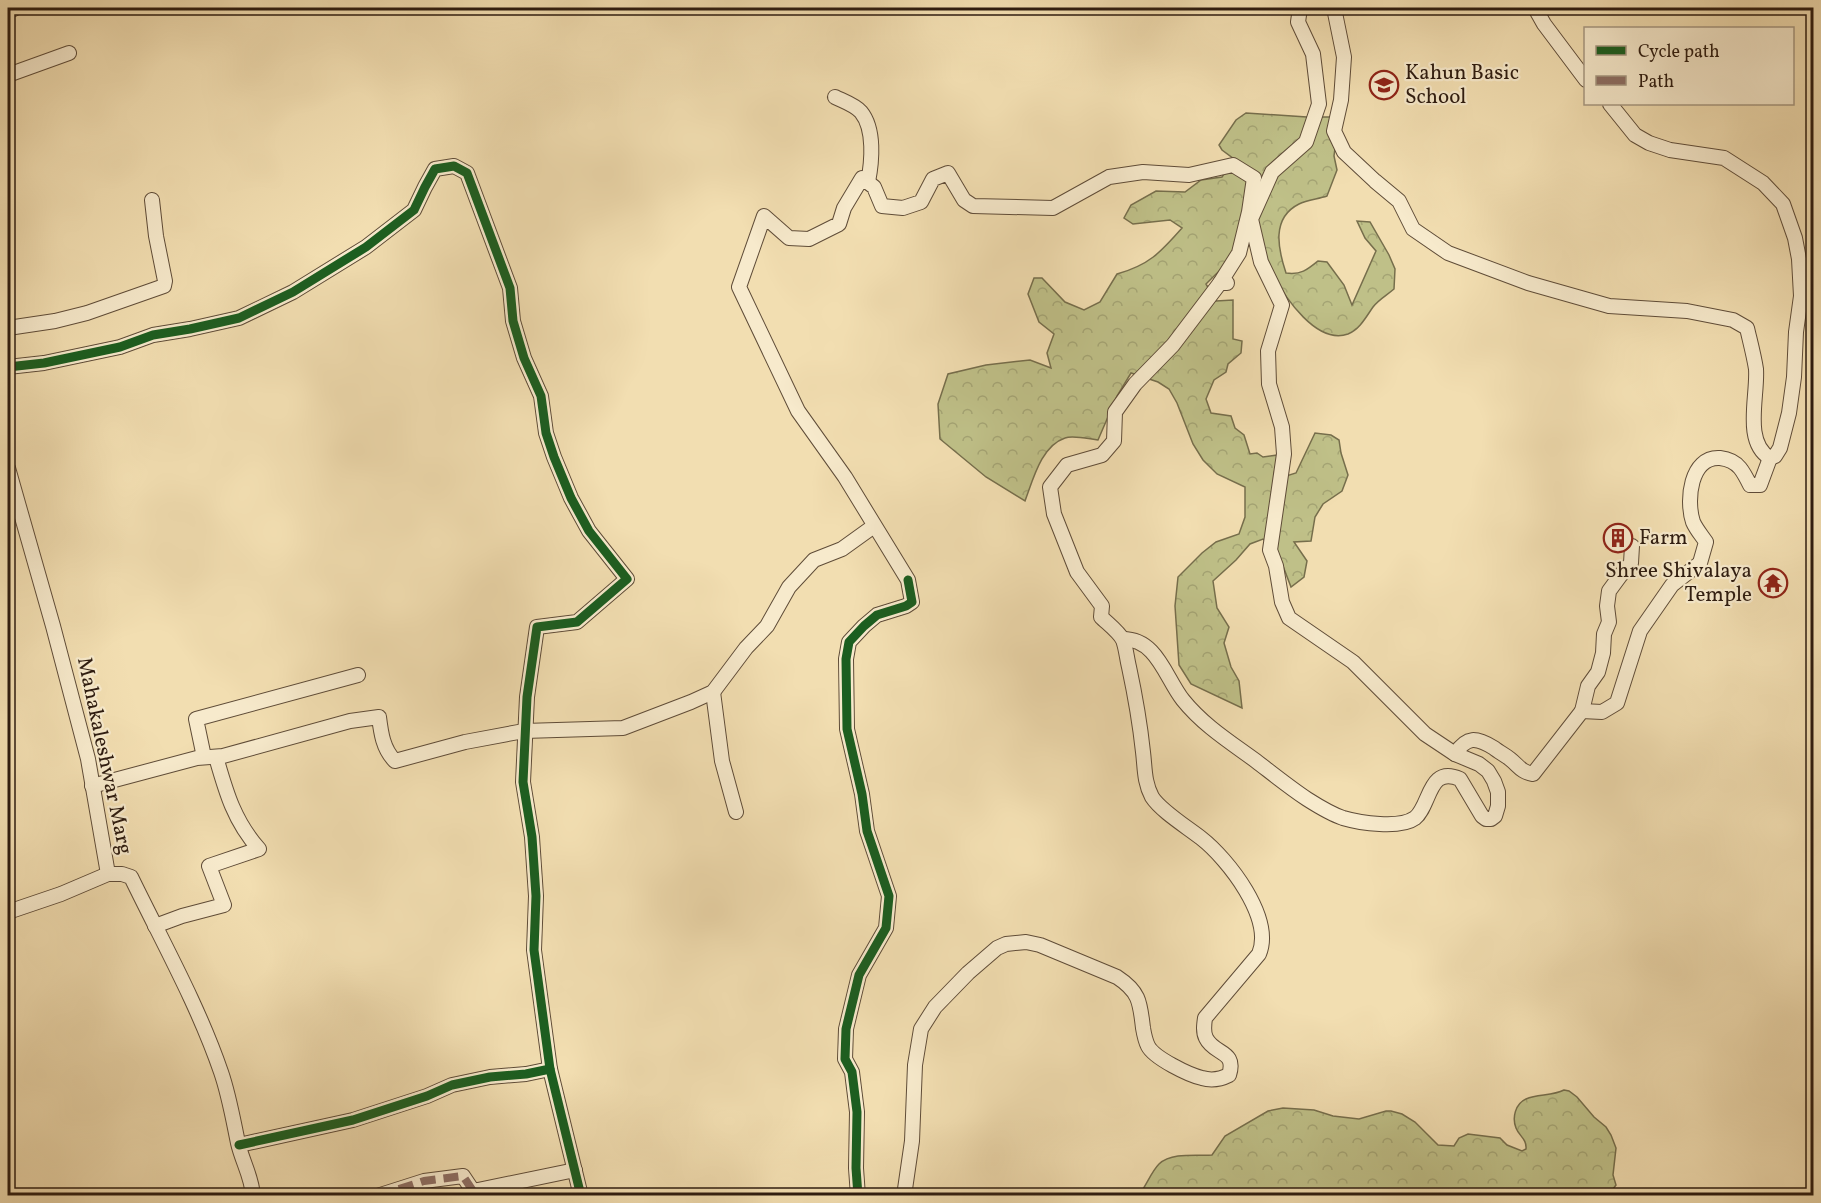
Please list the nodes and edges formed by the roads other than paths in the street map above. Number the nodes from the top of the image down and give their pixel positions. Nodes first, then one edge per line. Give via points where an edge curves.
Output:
1 (1300, 8) edge
2 (1334, 8) edge
3 (1535, 8) edge
4 (69, 53) dead end
5 (8, 75) edge
6 (1584, 77) edge
7 (836, 98) dead end
8 (1611, 105) edge
9 (868, 182) junction
10 (153, 200) dead end
11 (1251, 219) junction
12 (1220, 283) junction
13 (8, 328) edge
14 (8, 367) edge
15 (1770, 458) junction
16 (8, 468) edge
17 (874, 526) junction
18 (1632, 546) dead end
19 (1122, 639) junction
20 (358, 675) dead end
21 (713, 692) junction
22 (1582, 711) junction
23 (524, 730) junction
24 (1455, 754) junction
25 (210, 757) junction
26 (92, 786) junction
27 (736, 812) dead end
28 (108, 874) junction
29 (8, 912) edge
30 (155, 926) junction
31 (550, 1069) junction
32 (239, 1145) junction
33 (575, 1170) junction
34 (254, 1196) edge
35 (377, 1196) edge
36 (581, 1196) edge
37 (858, 1196) edge
38 (904, 1196) edge

1 - 11 street via 1298,22 1313,54 1319,104 1306,142 1272,172
2 - 15 street via 1344,57 1334,130 1344,152 1399,201 1413,229 1448,254 1528,283 1609,306 1687,311 1733,320 1747,328 1756,370 1753,426 1758,444
3 - 6 street
4 - 5 street
7 - 9 street via 860,111 868,128 872,161
8 - 15 street via 1635,135 1670,150 1724,158 1763,183 1783,204 1795,238 1801,296 1786,424 1780,448
9 - 12 street via 882,206 903,208 921,202 933,178 948,173 964,200 973,206 1053,208 1109,177 1143,172 1189,175 1233,165 1254,178 1239,253
9 - 17 street via 862,178 839,224 809,238 789,238 764,216 739,287 794,402
10 - 13 street via 164,286 87,313
11 - 12 street via 1230,283
11 - 24 street via 1261,262 1282,305 1268,351 1269,384 1282,427 1284,454 1270,550 1282,602 1289,618 1353,662 1425,734
12 - 19 street via 1173,345 1114,412 1114,441 1102,455 1067,465 1050,487 1054,514 1077,572 1102,606 1101,617
14 - 23 street via 120,347 153,335 238,318 293,292 366,247 414,210 435,169 453,166 467,173 510,288 513,321 541,396 546,434 571,498 589,531 627,579 577,622 537,627
15 - 22 street via 1760,485 1750,485 1731,460 1705,461 1698,469 1691,484 1690,500 1693,522 1706,542 1700,563 1672,585 1640,631 1617,704 1602,712
16 - 26 street, Mahakaleshwar Marg via 56,637
17 - 21 street via 842,549 814,560 789,587 767,626
17 - 37 street via 908,580 912,602 878,615 864,626 849,642 846,659 847,729 867,831 889,896 886,928 859,975 846,1029 844,1059 852,1072 857,1112
18 - 22 street via 1631,563 1610,591 1603,653
19 - 24 street via 1144,645 1158,659 1194,714 1309,800 1343,818 1404,823 1416,817 1430,790 1441,777 1447,776 1460,779 1482,816 1491,819 1498,806 1494,781 1479,764
19 - 38 street via 1140,724 1145,780 1153,798 1220,856 1254,904 1261,928 1263,946 1259,954 1204,1018 1207,1041 1231,1061 1229,1076 1203,1079 1148,1048 1140,1002 1118,977 1040,945 1006,944 968,973 935,1007 921,1029
20 - 25 street via 196,719
21 - 23 street via 623,728
21 - 27 street via 722,761
22 - 24 street via 1533,774 1524,773 1510,758 1477,740 1461,744
23 - 25 street via 395,761 387,753 379,717
23 - 31 street via 523,782 536,896 534,950
25 - 26 street
25 - 30 street via 244,833 259,849 208,866 224,905
26 - 28 street, Mahakaleshwar Marg
28 - 29 street
28 - 30 street, Mahakaleshwar Marg via 131,877
30 - 32 street, Mahakaleshwar Marg via 211,1044
31 - 32 street via 452,1084 428,1096 353,1120
31 - 33 street
32 - 34 street, Mahakaleshwar Marg
33 - 35 street via 473,1191 463,1176 424,1180
33 - 36 street

